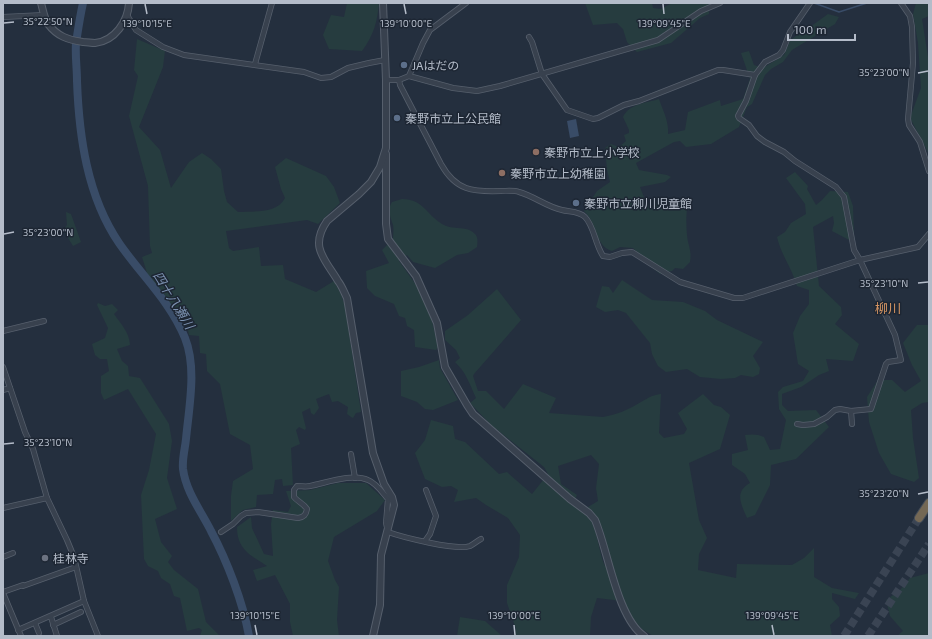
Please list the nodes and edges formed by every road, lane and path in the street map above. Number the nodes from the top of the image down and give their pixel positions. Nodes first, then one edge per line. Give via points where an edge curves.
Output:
1 (41, 3) edge
2 (129, 3) edge
3 (272, 3) edge
4 (383, 3) edge
5 (466, 3) edge
6 (720, 3) edge
7 (810, 3) edge
8 (901, 3) edge
9 (44, 15) junction
10 (127, 15) junction
11 (3, 17) edge
12 (529, 37) dead end
13 (385, 60) junction
14 (255, 64) junction
15 (542, 74) junction
16 (755, 74) junction
17 (409, 76) junction
18 (386, 80) junction
19 (399, 80) junction
20 (386, 148) junction
21 (929, 171) edge
22 (929, 234) edge
23 (860, 260) junction
24 (44, 321) dead end
25 (3, 331) edge
26 (3, 367) edge
27 (10, 388) junction
28 (3, 390) edge
29 (851, 411) junction
30 (797, 424) dead end
31 (852, 424) dead end
32 (357, 458) dead end
33 (355, 478) junction
34 (426, 490) dead end
35 (47, 498) junction
36 (929, 503) edge
37 (3, 508) edge
38 (920, 518) tunnel mouth
39 (221, 532) dead end
40 (388, 532) junction
41 (481, 539) dead end
42 (425, 541) junction
43 (13, 553) dead end
44 (3, 556) edge
45 (76, 567) junction
46 (3, 592) edge
47 (84, 601) junction
48 (81, 612) dead end
49 (51, 617) junction
50 (35, 623) junction
51 (53, 625) junction
52 (18, 630) junction
53 (39, 633) dead end
54 (21, 636) edge
55 (58, 636) edge
56 (98, 636) edge
57 (373, 636) edge
58 (644, 636) edge

1 - 9 street
2 - 10 street
3 - 14 street
4 - 13 street
5 - 17 street via 430,30
6 - 15 street via 701,11 658,40
7 - 16 street via 790,32 783,50 765,62
8 - 21 street via 910,16 912,27 913,63 909,125 920,142
9 - 10 street via 60,36 70,41 96,43 117,32
9 - 11 street
10 - 14 street via 136,30 150,40 184,56
12 - 15 street
13 - 14 street via 348,68 331,77 321,78 304,72
13 - 18 street
15 - 16 street via 567,110 593,119 718,70
15 - 17 street via 478,91 453,88
16 - 23 street via 739,118 765,142 836,187 844,197 854,250
17 - 19 street
18 - 19 street
18 - 20 street
19 - 23 street via 443,168 455,182 472,190 518,191 560,210 579,213 585,217 593,231 603,256 632,252 680,282 734,298 743,298
20 - 40 street via 380,167 371,182 323,226 320,246 322,258 338,281 350,308 373,453 384,484 394,501
20 - 58 street via 388,239 416,276 432,311 445,367 474,414 595,520 623,606
22 - 23 street via 918,246
23 - 29 street via 895,335 901,360 886,364 871,409
24 - 25 street
26 - 27 street
27 - 28 street
27 - 35 street
29 - 30 street via 835,410 814,424
29 - 31 street
32 - 33 street via 351,456
33 - 39 street via 327,481 308,487 297,486 294,497 307,509 303,517 246,513
33 - 40 street via 370,480 388,499
34 - 42 street via 436,516
35 - 37 street
35 - 45 street via 67,540
36 - 38 highway
40 - 42 street
40 - 57 street via 381,555 380,605
41 - 42 street via 469,546 447,546
43 - 44 street
45 - 46 street
45 - 47 street
46 - 52 street
47 - 49 street via 56,612
47 - 56 street
48 - 51 street
49 - 50 street
49 - 51 street
50 - 52 street
50 - 53 street
51 - 55 street
52 - 54 street

